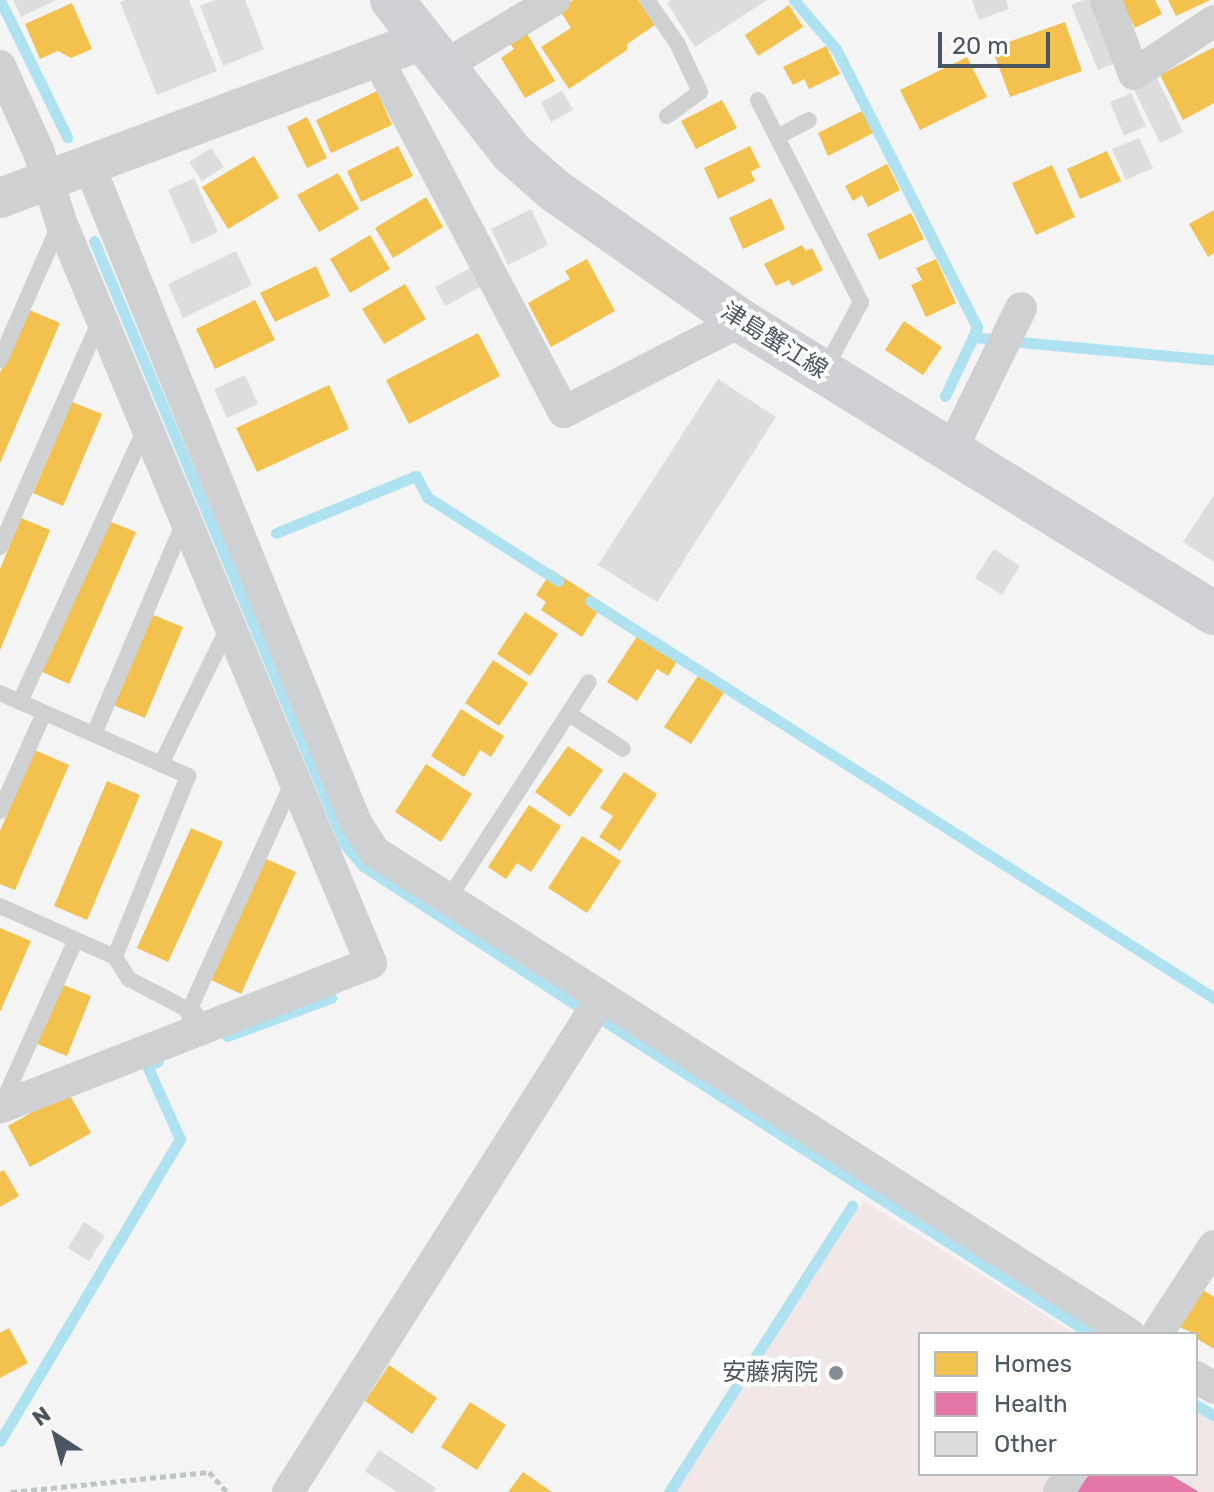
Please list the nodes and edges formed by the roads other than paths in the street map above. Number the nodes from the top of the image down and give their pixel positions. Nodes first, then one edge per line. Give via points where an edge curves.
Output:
1 (392, 0) edge
2 (554, 0) edge
3 (647, 0) edge
4 (1106, 0) edge
5 (1214, 21) edge
6 (432, 54) junction
7 (377, 58) junction
8 (0, 66) edge
9 (758, 100) dead end
10 (667, 116) dead end
11 (809, 120) dead end
12 (777, 137) junction
13 (89, 165) junction
14 (46, 181) junction
15 (0, 198) edge
16 (61, 222) junction
17 (1021, 308) dead end
18 (101, 318) junction
19 (741, 321) junction
20 (0, 360) edge
21 (824, 372) junction
22 (147, 427) junction
23 (951, 451) junction
24 (185, 518) junction
25 (0, 547) edge
26 (1214, 613) edge
27 (229, 626) junction
28 (589, 682) dead end
29 (0, 693) edge
30 (20, 702) junction
31 (44, 713) junction
32 (569, 714) junction
33 (94, 734) junction
34 (623, 749) dead end
35 (161, 764) junction
36 (294, 780) junction
37 (0, 811) edge
38 (449, 898) junction
39 (2, 912) edge
40 (75, 941) junction
41 (115, 957) junction
42 (602, 997) junction
43 (188, 1013) junction
44 (228, 1019) junction
45 (0, 1108) edge
46 (1214, 1246) edge
47 (1126, 1332) edge
48 (1158, 1332) edge
49 (288, 1492) edge

1 - 6 main road, 津島蟹江線
2 - 6 street
3 - 10 lane via 677,43 700,92
4 - 5 street via 1134,74
6 - 7 street
6 - 19 main road, 津島蟹江線 via 512,153 543,181
7 - 13 street
7 - 19 street via 564,412
8 - 14 street via 38,150
9 - 12 lane
11 - 12 lane
12 - 21 lane via 861,302
13 - 14 street
13 - 38 street via 356,823 375,852
14 - 15 street
14 - 16 street
16 - 18 street
16 - 20 lane
17 - 23 street
18 - 22 street
18 - 25 lane
19 - 21 main road, 津島蟹江線
21 - 23 main road, 津島蟹江線
22 - 24 street
22 - 30 lane
23 - 26 main road, 津島蟹江線
24 - 27 street
24 - 33 lane
27 - 35 lane
27 - 36 street
28 - 32 lane
29 - 30 lane
30 - 31 lane
31 - 33 lane
31 - 37 lane
32 - 34 lane
32 - 38 lane
33 - 35 lane
35 - 41 lane via 188,776
36 - 43 lane
36 - 44 street via 371,963
38 - 42 street
39 - 40 lane
40 - 41 lane
40 - 45 lane
41 - 43 lane via 129,979
42 - 47 street
42 - 49 street
43 - 44 lane
44 - 45 street
46 - 48 street

